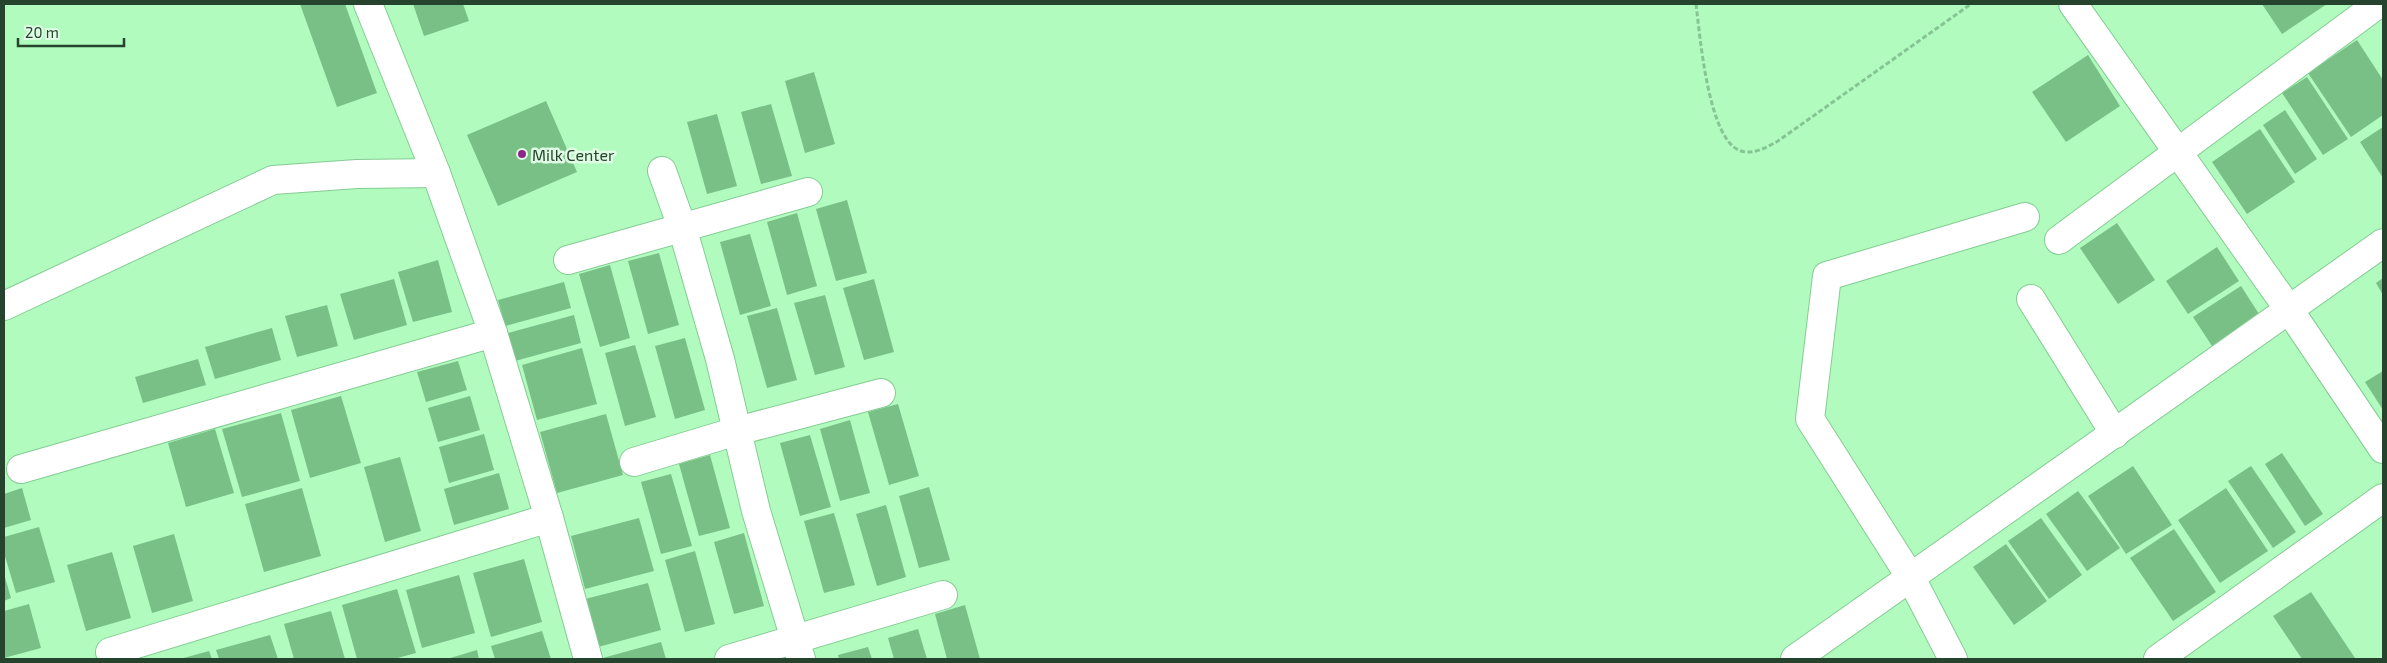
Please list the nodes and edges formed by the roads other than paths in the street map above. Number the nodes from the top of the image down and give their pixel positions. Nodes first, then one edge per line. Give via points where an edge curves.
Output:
1 (368, 4) edge
2 (2073, 4) edge
3 (2378, 4) edge
4 (2178, 152) junction
5 (662, 171) dead end
6 (436, 173) junction
7 (808, 192) dead end
8 (2025, 217) dead end
9 (682, 227) junction
10 (2059, 240) dead end
11 (2383, 244) edge
12 (568, 260) dead end
13 (2031, 299) dead end
14 (4, 306) edge
15 (2290, 311) junction
16 (493, 333) junction
17 (881, 393) dead end
18 (737, 431) junction
19 (2115, 434) junction
20 (2383, 449) edge
21 (634, 462) dead end
22 (21, 469) dead end
23 (2383, 498) edge
24 (549, 518) junction
25 (1911, 578) junction
26 (943, 595) dead end
27 (798, 649) edge
28 (110, 652) dead end
29 (588, 659) edge
30 (729, 659) edge
31 (1795, 659) edge
32 (1953, 659) edge
33 (2158, 659) edge

1 - 6 street
2 - 4 street
3 - 4 street
4 - 10 street
4 - 15 street
5 - 9 street
6 - 14 street via 273,180
6 - 16 street
7 - 9 street
8 - 25 street via 1827,276 1810,418
9 - 12 street
9 - 18 street
11 - 15 street
13 - 19 street
15 - 19 street
15 - 20 street
16 - 22 street
16 - 24 street
17 - 18 street
18 - 21 street
18 - 27 street via 756,511
19 - 25 street
23 - 33 street
24 - 28 street
24 - 29 street
25 - 31 street
25 - 32 street
26 - 27 street
27 - 30 street

